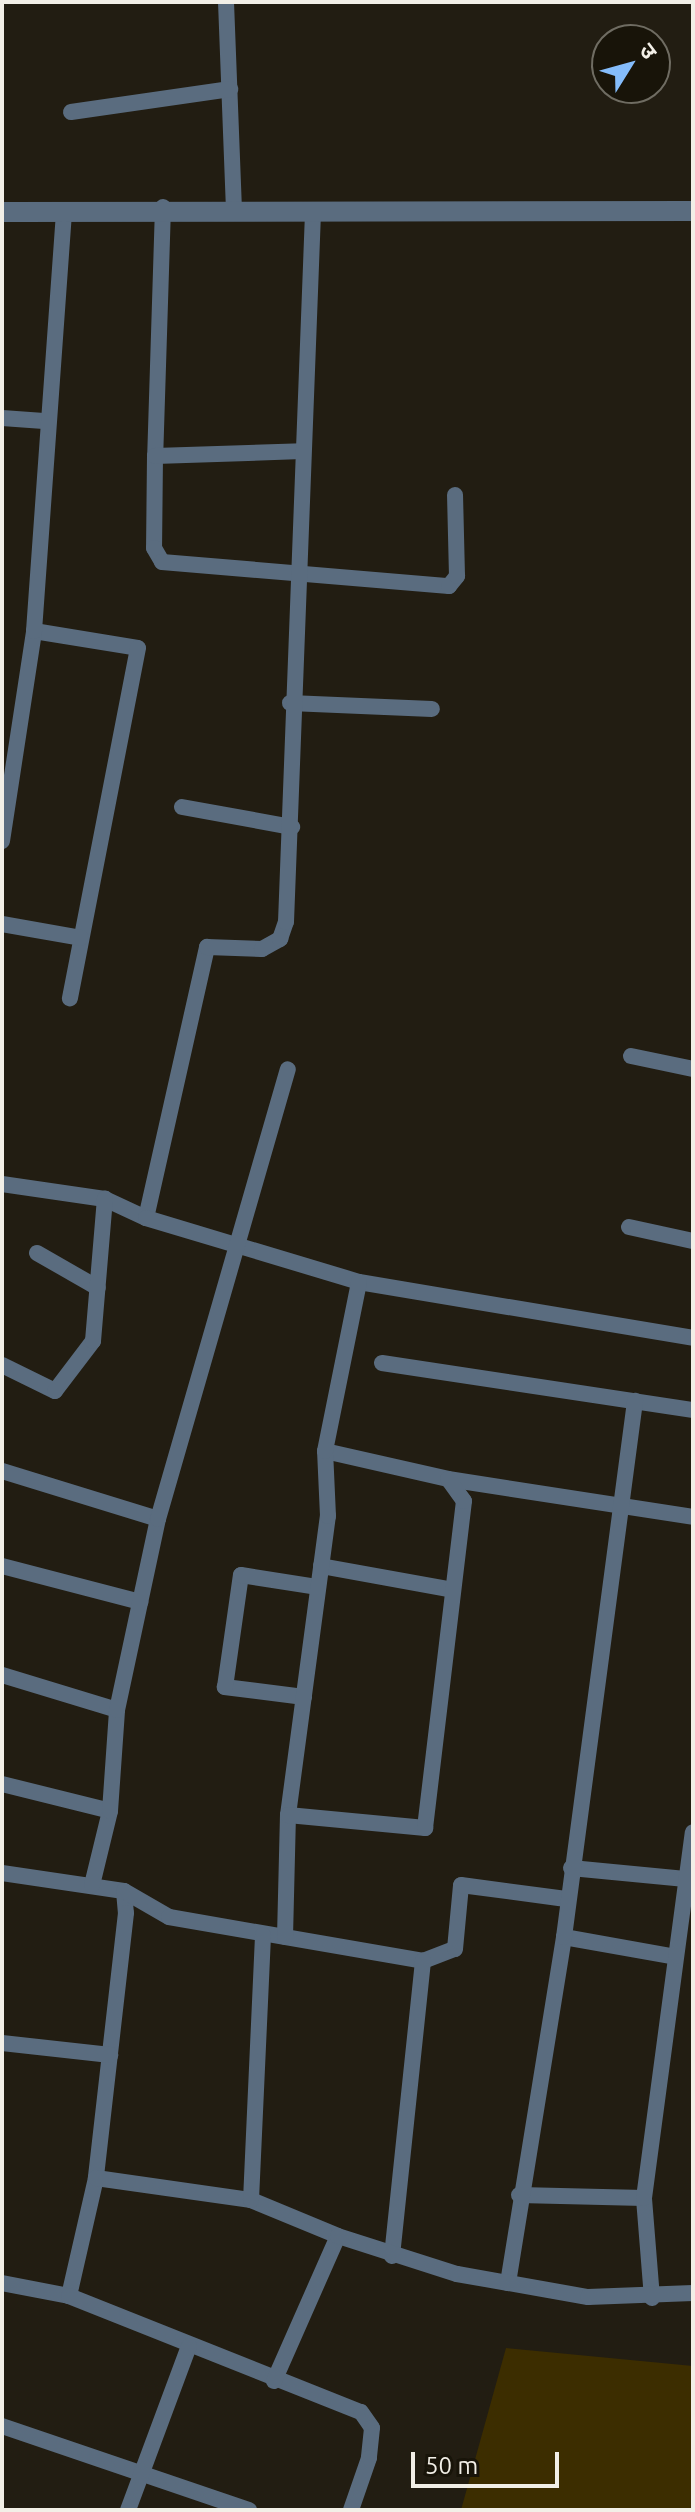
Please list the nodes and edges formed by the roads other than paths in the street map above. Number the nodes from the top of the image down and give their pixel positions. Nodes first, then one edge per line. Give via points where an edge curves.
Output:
1 (226, 2) edge
2 (230, 89) junction
3 (71, 112) dead end
4 (163, 207) junction
5 (234, 210) junction
6 (693, 211) edge
7 (2, 212) edge
8 (313, 212) junction
9 (64, 214) junction
10 (2, 418) edge
11 (44, 421) junction
12 (302, 451) junction
13 (155, 456) junction
14 (455, 495) dead end
15 (299, 578) junction
16 (34, 631) junction
17 (290, 703) junction
18 (432, 709) dead end
19 (182, 807) dead end
20 (292, 827) junction
21 (2, 841) edge
22 (2, 924) edge
23 (81, 938) junction
24 (70, 998) dead end
25 (631, 1056) dead end
26 (288, 1069) dead end
27 (693, 1069) edge
28 (2, 1184) edge
29 (105, 1199) junction
30 (146, 1218) junction
31 (629, 1227) dead end
32 (693, 1241) edge
33 (241, 1250) junction
34 (37, 1253) dead end
35 (359, 1282) junction
36 (98, 1288) junction
37 (693, 1338) edge
38 (382, 1363) dead end
39 (2, 1365) edge
40 (635, 1401) junction
41 (693, 1410) edge
42 (325, 1451) junction
43 (2, 1471) edge
44 (448, 1479) junction
45 (622, 1505) junction
46 (693, 1517) edge
47 (158, 1519) junction
48 (2, 1566) edge
49 (321, 1566) junction
50 (318, 1587) junction
51 (453, 1590) junction
52 (140, 1602) junction
53 (2, 1675) edge
54 (304, 1697) junction
55 (117, 1710) junction
56 (2, 1784) edge
57 (110, 1811) junction
58 (288, 1815) junction
59 (693, 1832) edge
60 (571, 1868) junction
61 (2, 1873) edge
62 (685, 1879) junction
63 (92, 1885) junction
64 (124, 1891) junction
65 (566, 1899) junction
66 (685, 1926) edge
67 (263, 1935) junction
68 (285, 1937) junction
69 (564, 1937) junction
70 (671, 1956) junction
71 (423, 1961) junction
72 (2, 2043) edge
73 (110, 2055) junction
74 (96, 2178) junction
75 (519, 2195) junction
76 (644, 2198) junction
77 (251, 2200) junction
78 (338, 2236) junction
79 (392, 2256) junction
80 (2, 2283) edge
81 (508, 2283) junction
82 (693, 2293) edge
83 (69, 2296) junction
84 (652, 2298) junction
85 (189, 2346) junction
86 (274, 2381) junction
87 (2, 2426) edge
88 (140, 2473) junction
89 (128, 2510) edge
90 (249, 2510) edge
91 (351, 2510) edge

1 - 2 street
2 - 3 street
2 - 5 street
4 - 5 street
4 - 9 street
4 - 13 street
5 - 8 street
6 - 8 street
7 - 9 street
8 - 12 street
9 - 11 street
10 - 11 street
11 - 16 street
12 - 13 street
12 - 15 street
13 - 15 street via 154,548 162,562
14 - 15 street via 457,576 449,586
15 - 17 street
16 - 21 street
16 - 23 street via 138,648
17 - 18 street
17 - 20 street
19 - 20 street
20 - 30 street via 280,939 262,949 207,947
22 - 23 street
23 - 24 street
25 - 27 street
26 - 33 street
28 - 29 street
29 - 30 street
29 - 36 street
30 - 33 street
31 - 32 street
33 - 35 street
33 - 47 street
34 - 36 street
35 - 37 street
35 - 42 street
36 - 39 street via 93,1341 55,1391
38 - 40 street
40 - 41 street
40 - 45 street
42 - 44 street
42 - 49 street
43 - 47 street
44 - 45 street
44 - 51 street via 464,1501
45 - 46 street
45 - 60 street
47 - 52 street
48 - 52 street
49 - 50 street
49 - 51 street
50 - 54 street
50 - 54 street via 241,1575 225,1687
51 - 58 street via 425,1828
52 - 55 street
53 - 55 street
54 - 58 street
55 - 57 street
56 - 57 street
57 - 63 street
58 - 68 street
59 - 62 street
60 - 62 street
60 - 65 street
61 - 63 street
62 - 66 street
63 - 64 street
64 - 67 street via 169,1917
64 - 73 street
65 - 69 street
65 - 71 street via 461,1885 455,1949
66 - 70 street
67 - 68 street
67 - 77 street
68 - 71 street
69 - 70 street
69 - 75 street
70 - 76 street
71 - 79 street
72 - 73 street
73 - 74 street
74 - 77 street
74 - 83 street
75 - 76 street
75 - 81 street
76 - 84 street
77 - 78 street
78 - 79 street
78 - 86 street
79 - 81 street
80 - 83 street
81 - 84 street via 588,2297
82 - 84 street
83 - 85 street
85 - 86 street
85 - 88 street
86 - 91 street via 361,2412 372,2428
87 - 88 street
88 - 89 street
88 - 90 street

